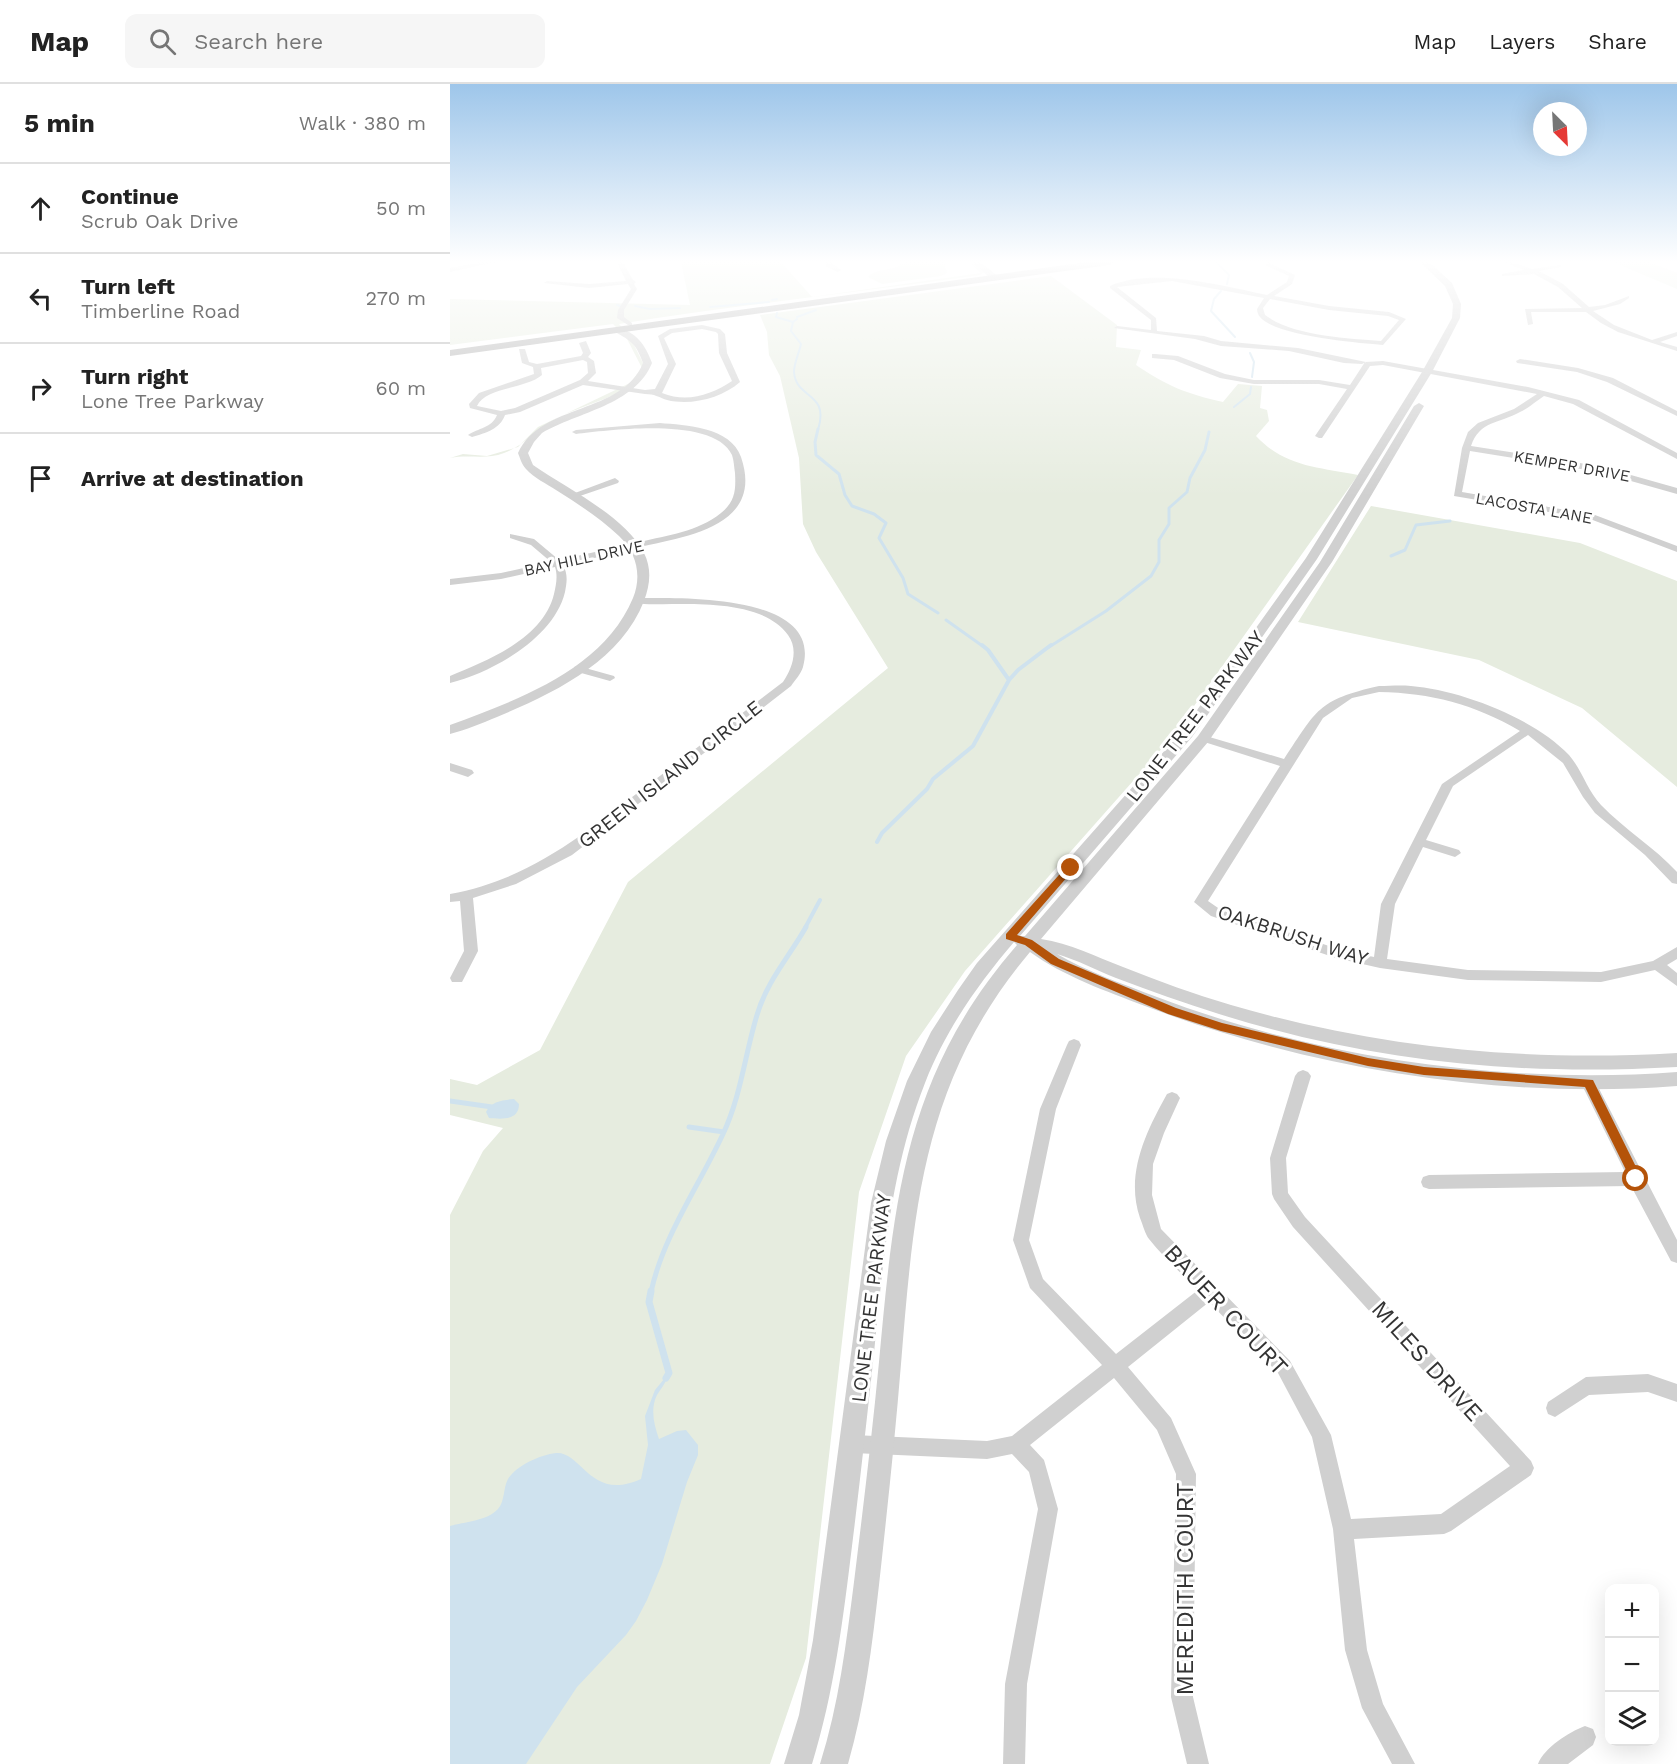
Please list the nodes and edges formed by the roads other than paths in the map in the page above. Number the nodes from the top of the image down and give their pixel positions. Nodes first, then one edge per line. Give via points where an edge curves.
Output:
1 (494, 340) edge
2 (541, 340) edge
3 (636, 340) edge
4 (643, 340) edge
5 (662, 340) edge
6 (722, 340) edge
7 (1208, 340) edge
8 (1324, 340) edge
9 (1362, 340) edge
10 (1385, 340) edge
11 (1447, 340) edge
12 (1650, 340) edge
13 (1659, 340) edge
14 (1654, 342) junction
15 (583, 343) dead end
16 (641, 346) junction
17 (450, 348) edge
18 (1677, 349) edge
19 (522, 351) dead end
20 (450, 353) edge
21 (1314, 353) junction
22 (1155, 356) dead end
23 (584, 358) junction
24 (1520, 361) dead end
25 (1365, 363) junction
26 (537, 366) junction
27 (1434, 377) junction
28 (583, 382) junction
29 (1351, 388) junction
30 (627, 390) junction
31 (658, 391) junction
32 (1543, 393) junction
33 (501, 413) junction
34 (1677, 414) edge
35 (576, 432) dead end
36 (472, 435) dead end
37 (1319, 436) dead end
38 (1466, 448) junction
39 (1677, 456) edge
40 (615, 481) dead end
41 (1677, 490) edge
42 (571, 496) junction
43 (715, 523) junction
44 (725, 526) dead end
45 (513, 536) dead end
46 (635, 547) junction
47 (1677, 549) edge
48 (559, 564) junction
49 (450, 582) edge
50 (639, 601) junction
51 (578, 669) junction
52 (610, 678) dead end
53 (450, 680) edge
54 (450, 729) edge
55 (1527, 731) junction
56 (1195, 736) junction
57 (1287, 764) junction
58 (450, 767) edge
59 (468, 773) dead end
60 (1419, 842) junction
61 (1455, 853) dead end
62 (1677, 879) edge
63 (466, 896) junction
64 (450, 898) edge
65 (1010, 936) junction
66 (1028, 943) junction
67 (1677, 952) edge
68 (1380, 963) junction
69 (1657, 965) junction
70 (457, 978) dead end
71 (1677, 981) edge
72 (1074, 1045) dead end
73 (1677, 1060) edge
74 (1303, 1076) dead end
75 (1677, 1079) edge
76 (1589, 1083) junction
77 (1172, 1098) dead end
78 (1636, 1179) junction
79 (1429, 1182) dead end
80 (1677, 1256) edge
81 (1209, 1292) junction
82 (1115, 1366) junction
83 (1677, 1393) edge
84 (1555, 1408) dead end
85 (853, 1444) junction
86 (883, 1444) junction
87 (1016, 1444) junction
88 (1342, 1529) junction
89 (1585, 1737) dead end
90 (798, 1764) edge
91 (834, 1764) edge
92 (1014, 1764) edge
93 (1198, 1764) edge
94 (1404, 1764) edge
95 (1550, 1764) edge

1 - 17 main road
2 - 20 main road
3 - 16 street
4 - 16 street
5 - 31 street via 672,364
6 - 31 street via 736,382 721,392 698,398 666,398
7 - 21 street
8 - 21 street
9 - 10 street
11 - 27 street, LONE TREE PARKWAY
12 - 14 street
13 - 14 street
14 - 18 street
15 - 23 street via 587,353
16 - 30 street via 648,366 642,379
19 - 26 street via 526,363
21 - 25 street via 1344,362
22 - 29 street via 1175,358 1223,376 1254,382 1319,382
23 - 26 street
23 - 28 street via 590,361 591,373
24 - 34 street via 1578,370 1610,380
25 - 27 street
25 - 29 street
26 - 33 street via 538,375 532,379 482,395 473,404 474,408
27 - 32 street
27 - 56 street, LONE TREE PARKWAY via 1326,562
28 - 30 street
28 - 33 street
29 - 37 street
30 - 31 street
30 - 42 street via 552,422 529,441 523,453 529,467
32 - 38 street via 1517,411 1481,425 1471,434
32 - 39 street via 1598,412
33 - 36 street via 497,424
35 - 43 street, BAY HILL DRIVE via 652,426 708,429 736,452 742,491 731,510
38 - 41 street, KEMPER DRIVE via 1582,465
38 - 47 street, LACOSTA LANE via 1457,494 1592,517
40 - 42 street
42 - 46 street via 616,527
43 - 44 street
43 - 46 street, BAY HILL DRIVE
45 - 48 street via 531,540
46 - 48 street, BAY HILL DRIVE
46 - 50 street via 643,564
48 - 49 street, BAY HILL DRIVE
48 - 53 street via 561,593 548,620 521,644
50 - 51 street via 624,628
50 - 63 street, GREEN ISLAND CIRCLE via 751,603 790,629 799,645 798,665 787,684 568,852 532,872
51 - 52 street
51 - 54 street via 510,708
55 - 57 street via 1447,694 1413,689 1375,690 1348,696 1323,712
55 - 60 street via 1448,784
55 - 62 street via 1563,755 1597,808
56 - 57 street
56 - 65 street, LONE TREE PARKWAY
56 - 66 street, LONE TREE PARKWAY
57 - 68 street, OAKBRUSH WAY via 1201,902 1216,913 1336,953
58 - 59 street
60 - 61 street
60 - 68 street via 1389,904
63 - 64 street, GREEN ISLAND CIRCLE
63 - 70 street via 471,951
65 - 66 street
65 - 85 street, LONE TREE PARKWAY via 958,1002 916,1080 901,1122 875,1233
66 - 73 street via 1056,947 1140,980 1273,1023 1424,1054 1581,1065
66 - 76 street via 1055,962 1172,1011 1254,1035 1424,1071
66 - 86 street, LONE TREE PARKWAY via 978,1008 939,1084 925,1125 902,1233
67 - 69 street
68 - 69 street, OAKBRUSH WAY via 1468,975 1601,977
69 - 71 street
72 - 82 street, MEREDITH COURT via 1048,1109 1021,1240 1036,1283
74 - 88 street, MILES DRIVE via 1278,1158 1280,1194 1299,1221 1524,1468 1444,1524
75 - 76 street
76 - 78 street
77 - 81 street, BAUER COURT via 1149,1147 1141,1195 1154,1233
78 - 79 street
78 - 80 street
81 - 82 street
81 - 88 street, BAUER COURT via 1284,1367 1321,1435
82 - 87 street
82 - 93 street, MEREDITH COURT via 1164,1424 1186,1473 1182,1697
83 - 84 street via 1648,1383 1586,1386
85 - 86 street
85 - 90 street, LONE TREE PARKWAY via 826,1648
86 - 87 street via 987,1450
86 - 91 street, LONE TREE PARKWAY via 859,1650
87 - 92 street via 1037,1467 1048,1509 1016,1684
88 - 94 street, BAUER COURT via 1356,1650 1373,1708
89 - 95 street

